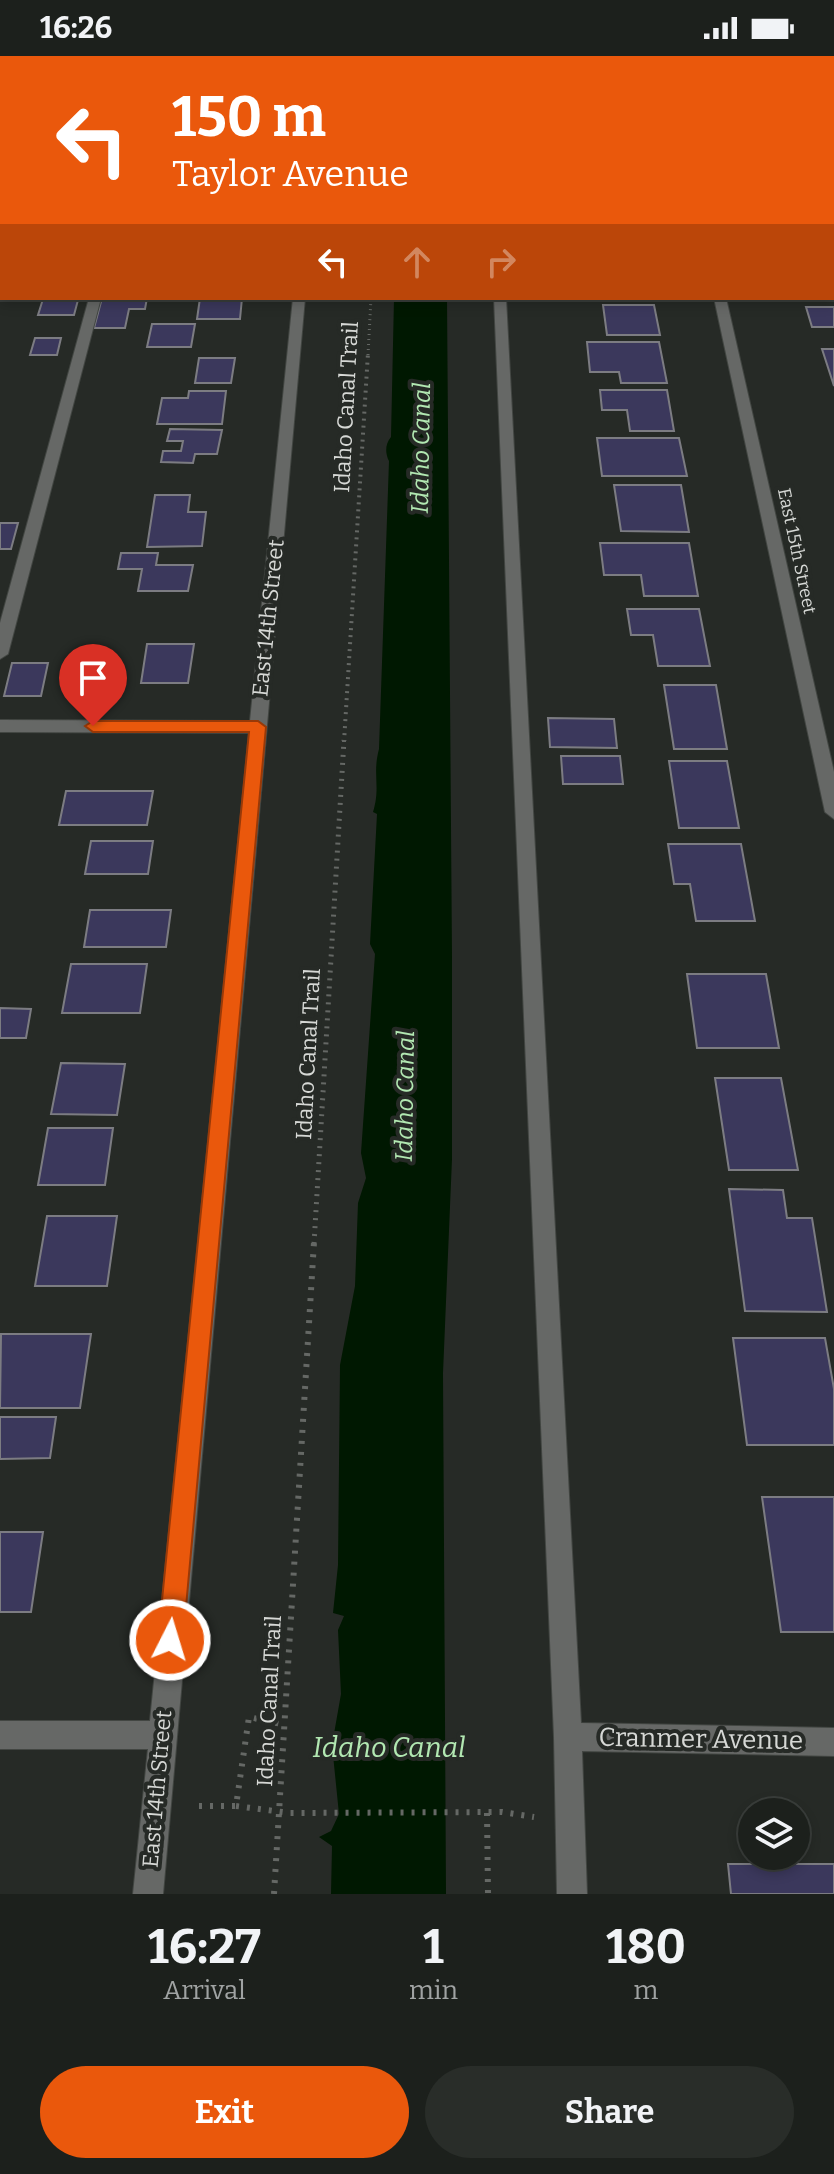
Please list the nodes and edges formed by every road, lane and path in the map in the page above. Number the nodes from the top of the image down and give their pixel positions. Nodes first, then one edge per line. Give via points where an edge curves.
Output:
1 (94, 300) edge
2 (299, 300) edge
3 (371, 300) edge
4 (500, 300) edge
5 (720, 300) edge
6 (0, 654) edge
7 (0, 726) edge
8 (258, 727) junction
9 (834, 812) edge
10 (286, 1725) junction
11 (0, 1735) edge
12 (161, 1735) junction
13 (568, 1737) junction
14 (834, 1742) edge
15 (199, 1806) dead end
16 (236, 1806) junction
17 (285, 1812) junction
18 (487, 1813) junction
19 (522, 1813) dead end
20 (148, 1894) edge
21 (274, 1894) edge
22 (488, 1894) edge
23 (572, 1894) edge

1 - 6 street
2 - 8 street, East 14th Street
3 - 10 path, Idaho Canal Trail
4 - 13 street
5 - 9 street, East 15th Street
7 - 8 street
8 - 12 street, East 14th Street
10 - 16 path via 249,1717
10 - 17 path, Idaho Canal Trail
11 - 12 street
12 - 20 street, East 14th Street
13 - 14 street, Cranmer Avenue
13 - 23 street
15 - 16 path, Idaho Canal Trail
16 - 17 path, Idaho Canal Trail
17 - 18 path
17 - 21 path via 278,1829
18 - 19 path
18 - 22 path

